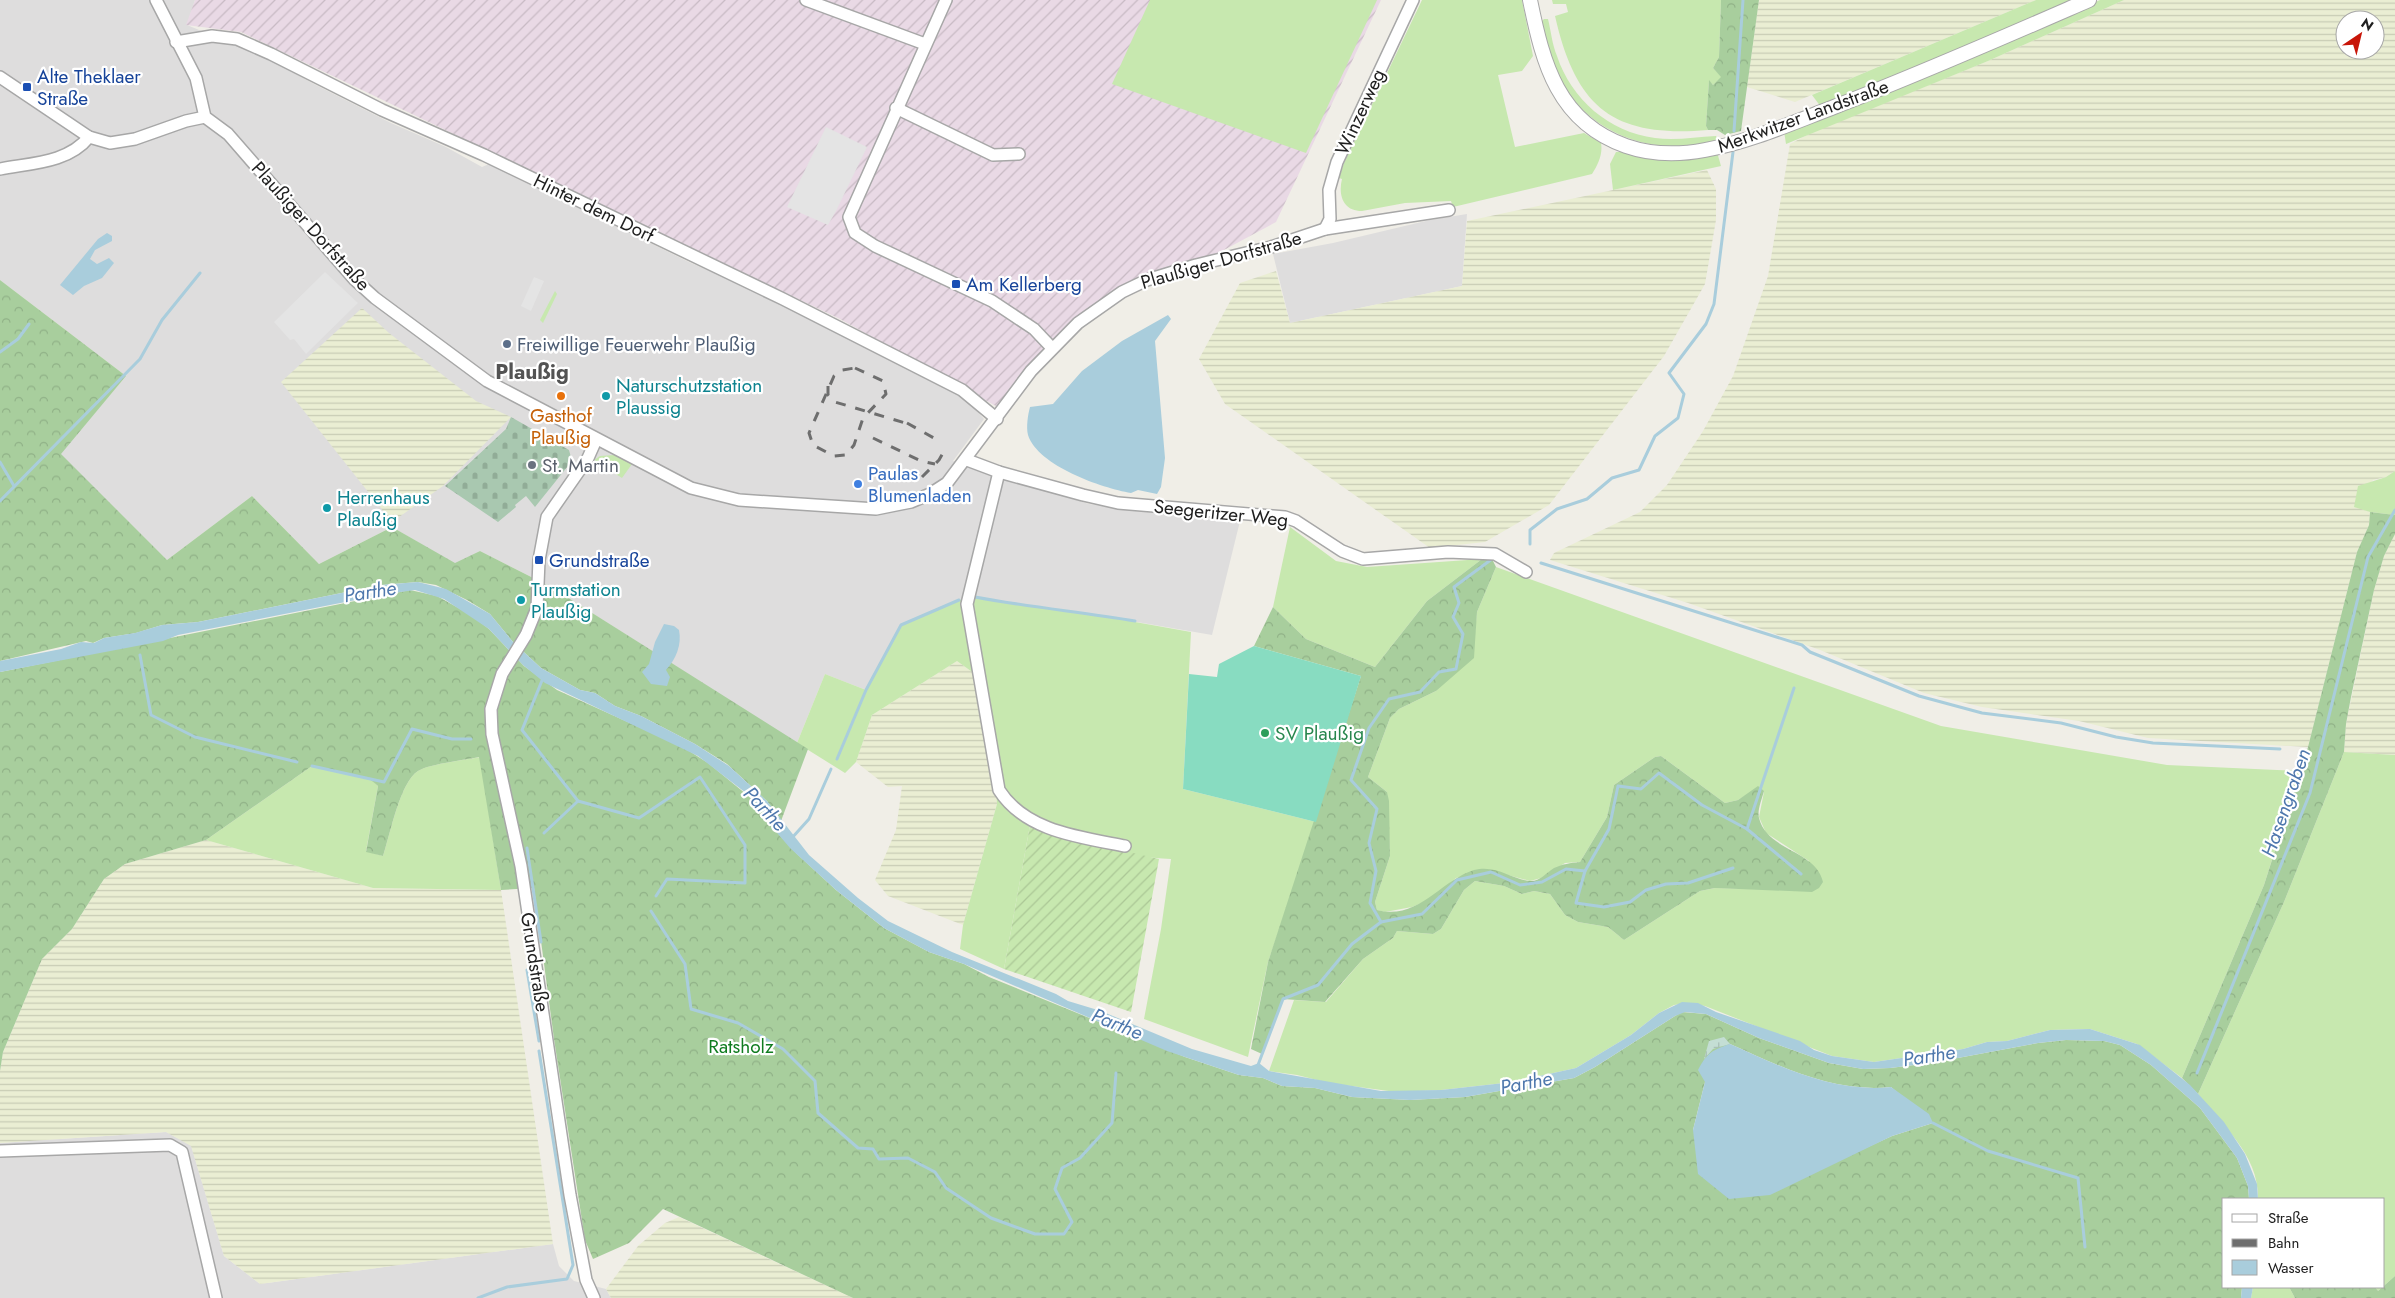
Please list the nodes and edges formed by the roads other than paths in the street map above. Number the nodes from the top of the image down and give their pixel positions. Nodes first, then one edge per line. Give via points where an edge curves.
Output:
1 (156, 0) edge
2 (806, 0) edge
3 (946, 0) edge
4 (1413, 0) edge
5 (1530, 0) edge
6 (2089, 0) edge
7 (174, 37) junction
8 (925, 44) junction
9 (0, 77) edge
10 (896, 108) junction
11 (205, 117) junction
12 (89, 137) junction
13 (1019, 154) dead end
14 (0, 169) edge
15 (1449, 210) dead end
16 (1325, 229) junction
17 (1052, 348) junction
18 (997, 418) junction
19 (596, 440) junction
20 (966, 460) junction
21 (999, 472) junction
22 (1526, 572) dead end
23 (1125, 846) dead end
24 (0, 1151) edge
25 (216, 1298) edge
26 (594, 1298) edge

1 - 7 street
2 - 8 street
3 - 8 street
4 - 16 street, Winzerweg via 1337,162 1329,190 1330,219
5 - 6 street, Merkwitzer Landstraße via 1542,56 1553,82 1573,110 1599,132 1626,146 1664,154 1706,150 1734,142 1862,96
7 - 11 street via 199,87
7 - 18 street, Hinter dem Dorf via 238,39 271,54 783,300 962,390
8 - 10 street
9 - 12 street
10 - 13 street via 992,154
10 - 17 street via 849,217 855,233 875,246 992,301 1034,329
11 - 12 street via 124,142 110,143
11 - 19 street, Plaußiger Dorfstraße via 234,140 354,279 375,298 487,381
12 - 14 street via 80,148 64,157
15 - 16 street, Plaußiger Dorfstraße
16 - 17 street, Plaußiger Dorfstraße via 1272,248 1147,280 1122,292 1092,313
17 - 18 street, Plaußiger Dorfstraße
18 - 20 street, Plaußiger Dorfstraße
19 - 20 street, Plaußiger Dorfstraße via 691,488 713,495 739,500 876,510 930,494 947,483
19 - 26 street, Grundstraße via 588,458 547,518 539,560 537,608 492,700 492,734 521,866 570,1195 586,1280
20 - 21 street, Seegeritzer Weg
21 - 22 street, Seegeritzer Weg via 1118,503 1285,517 1342,551 1363,559 1448,552 1495,554
21 - 23 street via 967,604 999,790 1008,805 1043,827
24 - 25 street via 170,1144 182,1152

